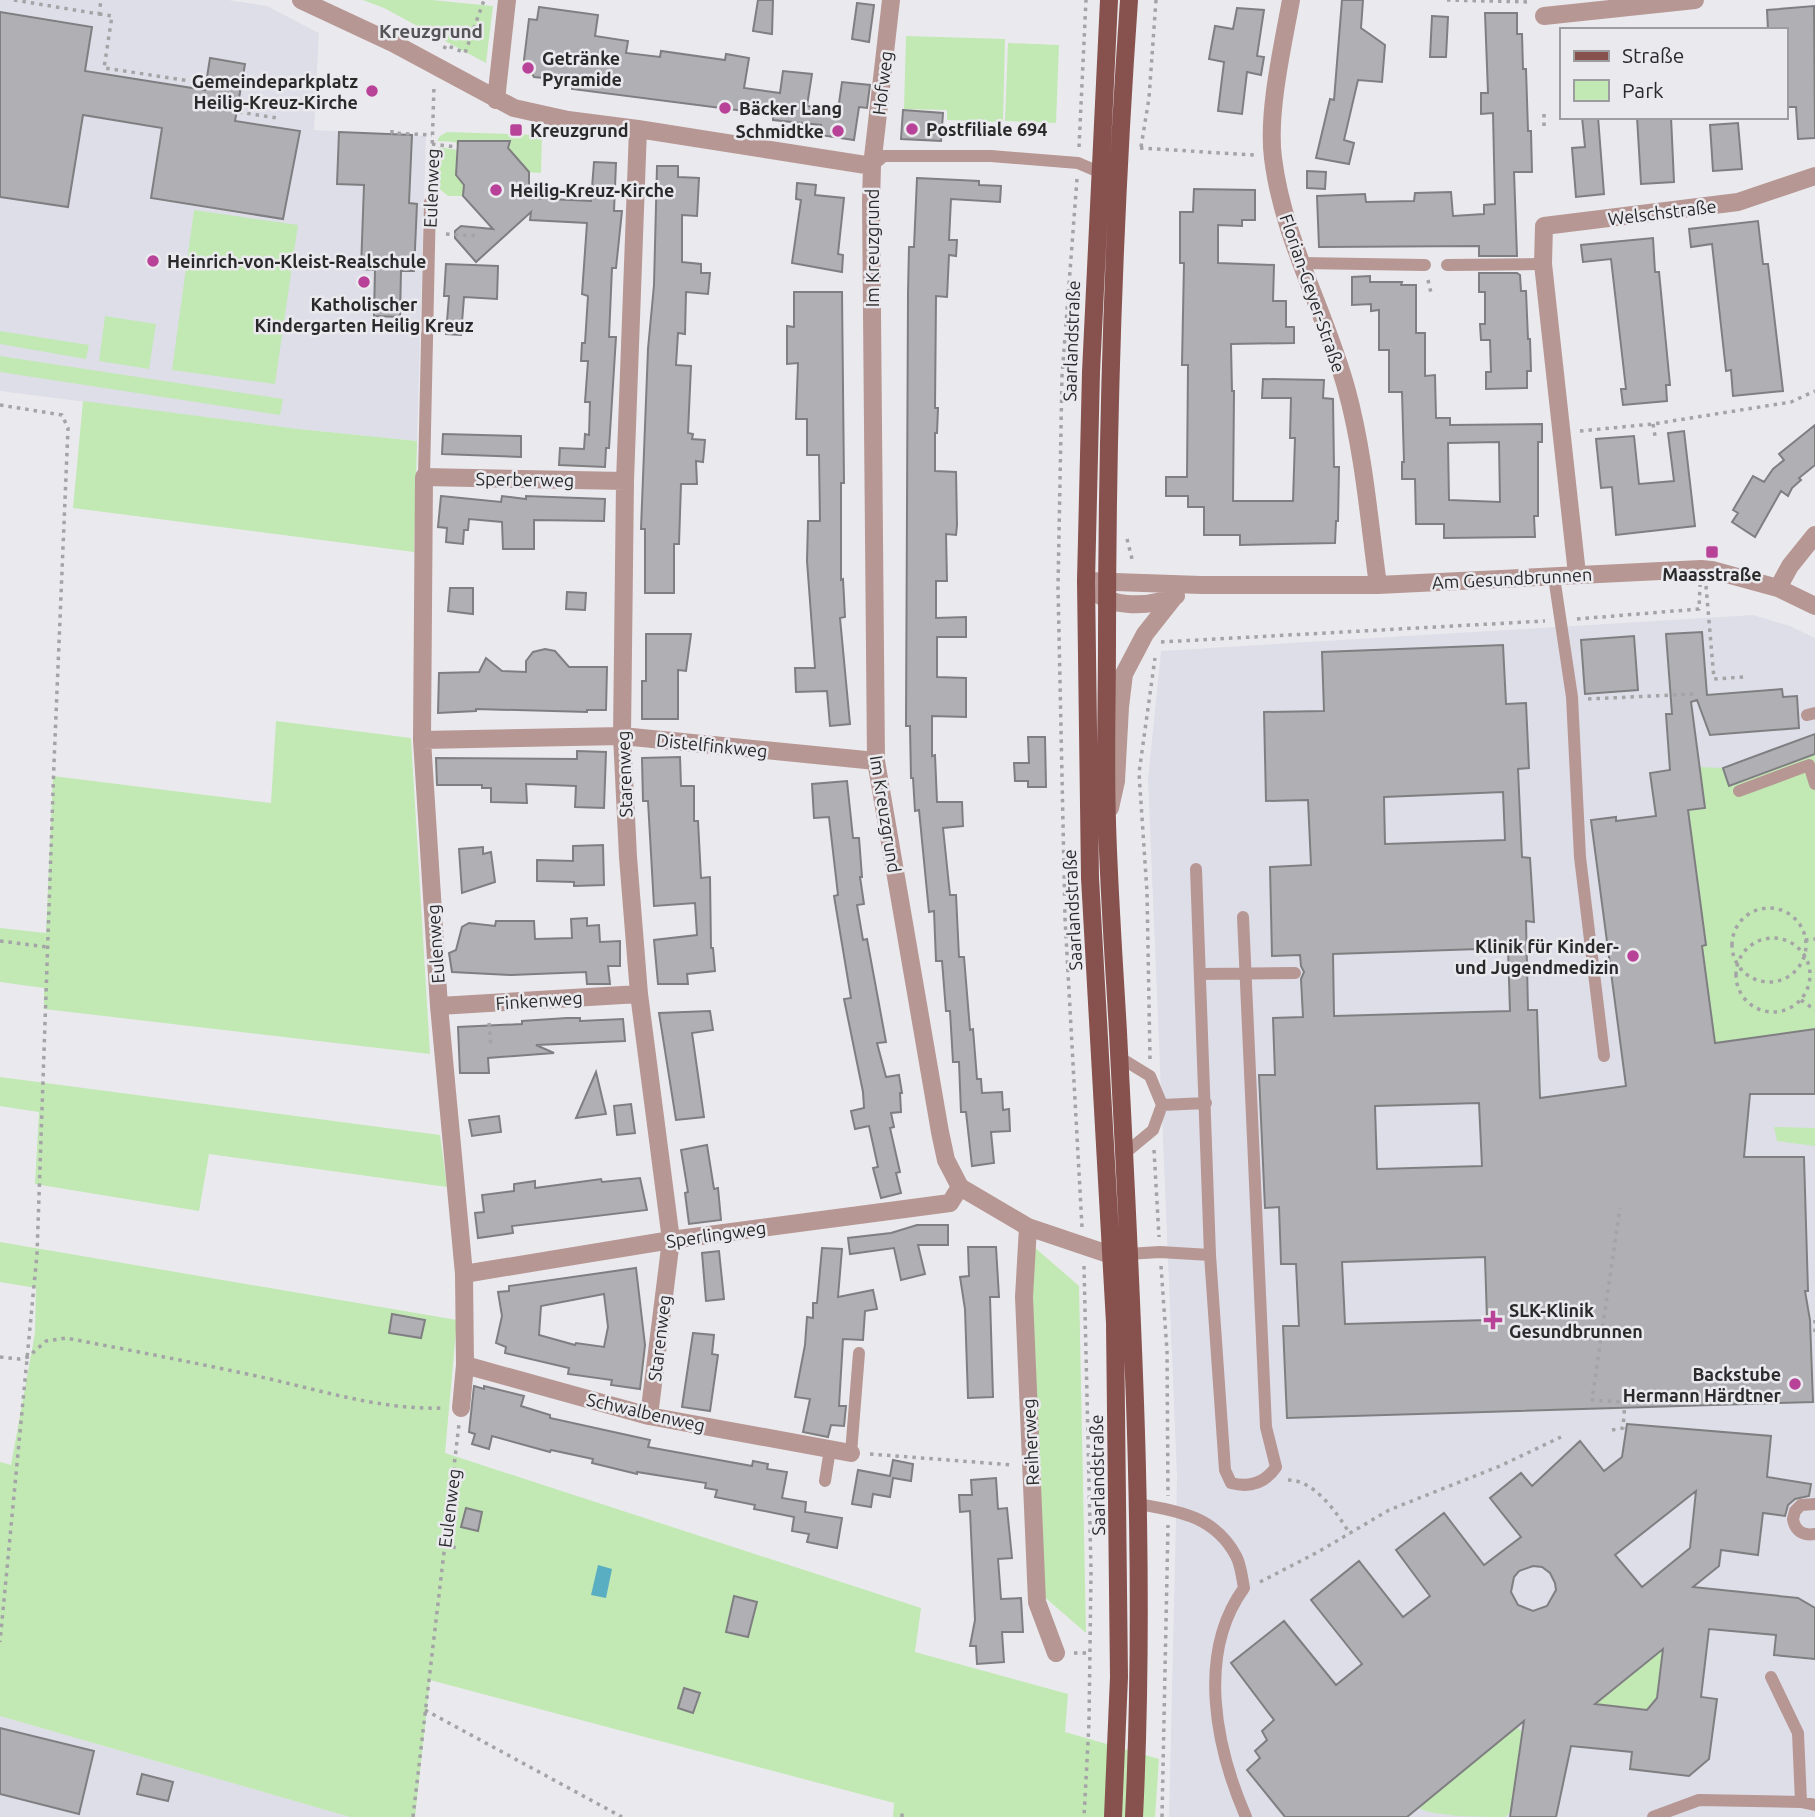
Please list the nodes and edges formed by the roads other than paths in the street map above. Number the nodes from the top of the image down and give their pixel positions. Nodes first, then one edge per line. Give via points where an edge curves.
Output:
1 (301, 0) edge
2 (507, 0) edge
3 (891, 0) edge
4 (1109, 0) edge
5 (1129, 0) edge
6 (1291, 0) edge
7 (1695, 0) edge
8 (1544, 9) road end
9 (496, 100) junction
10 (638, 129) junction
11 (872, 166) junction
12 (1108, 173) junction
13 (1815, 176) edge
14 (430, 202) road end
15 (1301, 263) junction
16 (1543, 264) junction
17 (1425, 265) dead end
18 (1447, 265) dead end
19 (424, 477) junction
20 (625, 481) junction
21 (1815, 535) edge
22 (1577, 574) junction
23 (1554, 577) junction
24 (1086, 581) junction
25 (1107, 581) junction
26 (1378, 584) junction
27 (1201, 585) junction
28 (1779, 588) junction
29 (1175, 596) junction
30 (1107, 600) junction
31 (1815, 606) edge
32 (622, 736) junction
33 (422, 740) junction
34 (876, 761) junction
35 (1815, 784) edge
36 (1739, 791) dead end
37 (1107, 818) junction
38 (1196, 869) dead end
39 (1243, 917) dead end
40 (1201, 974) junction
41 (1295, 974) dead end
42 (639, 994) junction
43 (439, 1006) junction
44 (1604, 1056) dead end
45 (1119, 1057) junction
46 (1206, 1103) junction
47 (1162, 1105) junction
48 (1124, 1154) junction
49 (960, 1186) junction
50 (1028, 1227) junction
51 (671, 1240) junction
52 (1119, 1254) junction
53 (1210, 1255) junction
54 (464, 1274) junction
55 (859, 1353) dead end
56 (465, 1365) junction
57 (461, 1408) road end
58 (649, 1416) junction
59 (830, 1449) junction
60 (851, 1452) joint
61 (825, 1481) dead end
62 (1137, 1504) junction
63 (1815, 1504) edge
64 (1815, 1534) edge
65 (1056, 1653) dead end
66 (1771, 1677) dead end
67 (1801, 1802) junction
68 (1815, 1805) edge
69 (1113, 1817) edge
70 (1134, 1817) edge
71 (1246, 1817) edge
72 (1653, 1817) edge

1 - 9 street, Im Kreuzgrund via 393,43
2 - 9 street
3 - 11 street, Hofweg
4 - 12 main road, Saarlandstraße
5 - 12 main road, Saarlandstraße
6 - 15 street, Florian-Geyer-Straße via 1274,104 1273,156 1284,214
7 - 8 street
9 - 10 street, Im Kreuzgrund via 568,120
10 - 11 street, Im Kreuzgrund
10 - 20 street, Starenweg
11 - 12 lane, Im Kreuzgrund via 884,156 991,156 1078,163
11 - 34 street, Im Kreuzgrund
12 - 24 main road, Saarlandstraße via 1091,372
12 - 25 main road, Saarlandstraße
13 - 16 street, Welschstraße via 1738,202 1544,226
14 - 19 lane, Eulenweg
15 - 17 lane
15 - 26 street, Florian-Geyer-Straße via 1347,390
16 - 18 lane
16 - 22 street, Welschstraße
19 - 20 street, Sperberweg
19 - 33 street, Eulenweg
20 - 32 street, Starenweg
21 - 28 street
22 - 23 street, Am Gesundbrunnen
22 - 28 street, Am Gesundbrunnen via 1703,569
23 - 26 street, Am Gesundbrunnen
23 - 44 lane via 1572,697 1580,857
24 - 25 street, Am Gesundbrunnen
24 - 30 street via 1098,597
24 - 52 main road, Saarlandstraße via 1090,878
25 - 27 street, Am Gesundbrunnen
25 - 30 main road, Saarlandstraße
26 - 27 street, Am Gesundbrunnen
27 - 29 street, Am Gesundbrunnen
28 - 31 street, Am Gesundbrunnen
29 - 30 street, Am Gesundbrunnen via 1161,603
29 - 37 street, Am Gesundbrunnen via 1145,634 1124,674 1116,781
30 - 37 main road, Saarlandstraße
32 - 33 street, Distelfinkweg
32 - 34 street, Distelfinkweg
32 - 42 street, Starenweg
33 - 43 street, Eulenweg
34 - 49 street, Im Kreuzgrund via 940,1132 946,1160
35 - 36 lane via 1808,765
37 - 45 main road, Saarlandstraße
38 - 40 lane
39 - 53 lane via 1266,1427 1276,1467 1268,1479 1245,1487 1231,1483 1225,1470
40 - 41 lane
40 - 46 lane
42 - 43 street, Finkenweg
42 - 51 street, Starenweg
43 - 54 street, Eulenweg
45 - 47 lane via 1150,1076
45 - 48 main road, Saarlandstraße
46 - 47 lane
46 - 53 lane
47 - 48 lane via 1153,1130
48 - 52 main road, Saarlandstraße
49 - 50 street
49 - 51 street, Sperlingweg via 950,1203
50 - 52 street via 1083,1247
50 - 65 street, Reiherweg via 1024,1297 1037,1602
51 - 54 street, Sperlingweg
51 - 58 street, Starenweg
52 - 53 lane
52 - 62 main road, Saarlandstraße via 1135,1382
52 - 69 main road, Saarlandstraße via 1119,1677
54 - 56 street, Eulenweg
55 - 60 lane
56 - 57 street, Eulenweg
56 - 58 street, Schwalbenweg
58 - 59 street, Schwalbenweg
59 - 60 street, Schwalbenweg
59 - 61 lane
62 - 70 main road, Saarlandstraße
62 - 71 lane via 1197,1518 1216,1529 1237,1556 1244,1588 1227,1620 1214,1671 1215,1703 1232,1784
63 - 64 lane via 1801,1505 1793,1519 1800,1532
66 - 67 lane via 1798,1733
67 - 68 lane
67 - 72 lane via 1699,1800

